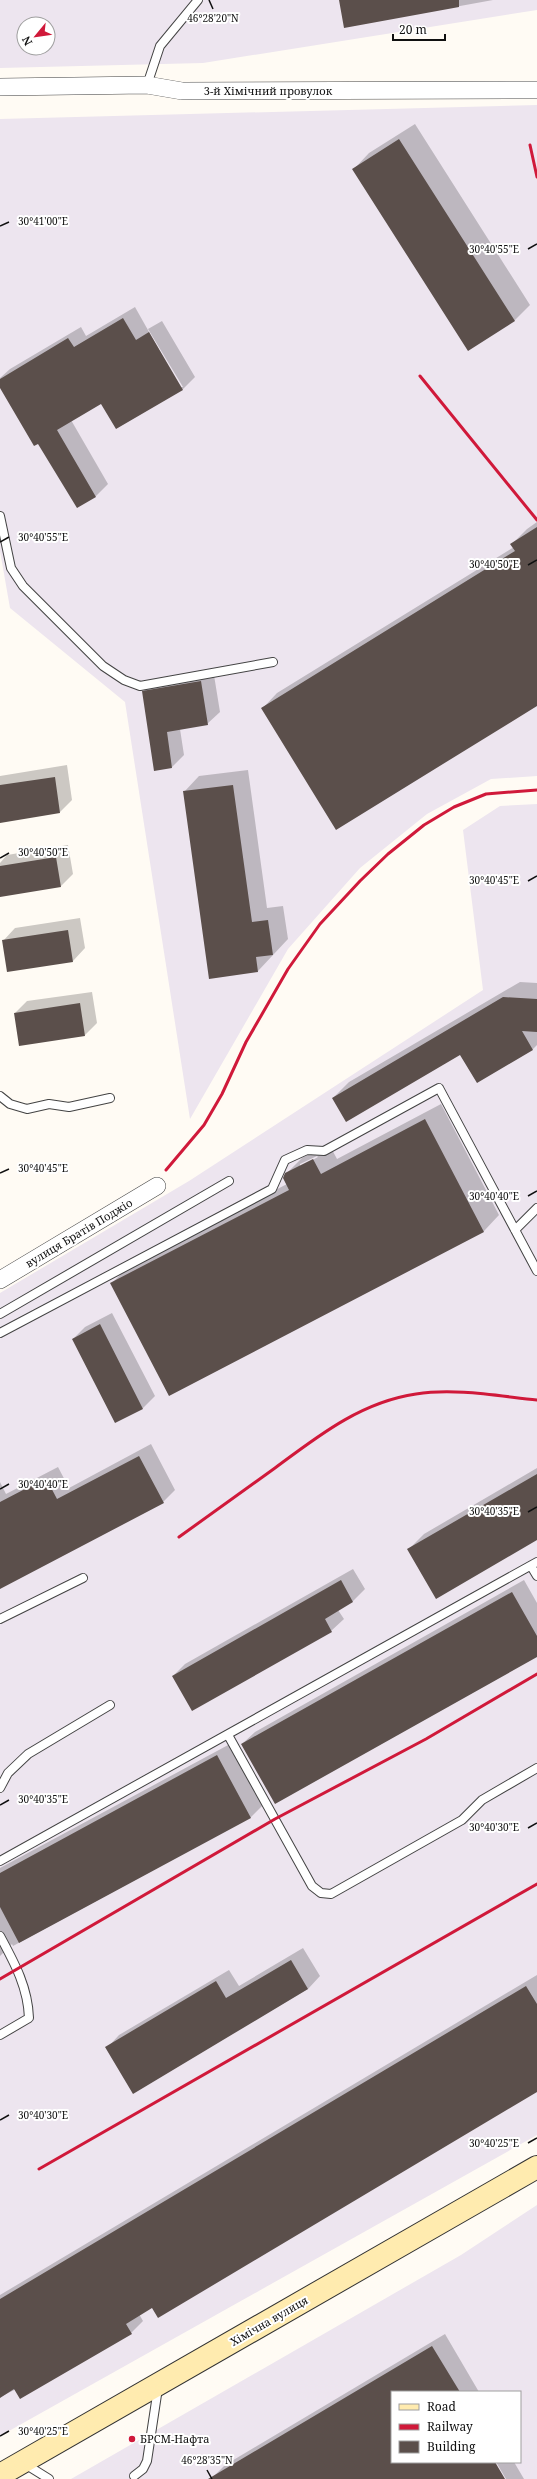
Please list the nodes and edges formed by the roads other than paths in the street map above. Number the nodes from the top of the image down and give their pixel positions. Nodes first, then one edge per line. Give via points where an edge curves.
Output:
1 (198, 0) edge
2 (147, 85) junction
3 (0, 87) edge
4 (537, 90) edge
5 (0, 516) edge
6 (273, 662) dead end
7 (0, 1096) edge
8 (110, 1098) dead end
9 (229, 1181) dead end
10 (157, 1186) dead end
11 (537, 1208) edge
12 (515, 1230) junction
13 (537, 1271) edge
14 (0, 1280) edge
15 (0, 1314) edge
16 (0, 1334) edge
17 (534, 1564) edge
18 (537, 1576) edge
19 (82, 1578) dead end
20 (0, 1619) edge
21 (110, 1705) dead end
22 (228, 1735) junction
23 (537, 1768) edge
24 (0, 1788) edge
25 (0, 1861) edge
26 (0, 1936) edge
27 (0, 2035) edge
28 (537, 2167) edge
29 (159, 2384) junction
30 (22, 2462) junction
31 (0, 2475) edge
32 (134, 2476) dead end
33 (48, 2479) edge

1 - 2 lane via 160,46
2 - 3 street, 3-й Хімічний провулок
2 - 4 street, 3-й Хімічний провулок via 182,91
5 - 6 lane via 11,568 23,586 103,666 124,680 140,686
7 - 8 lane via 10,1104 27,1109 49,1104 69,1107
9 - 15 lane
10 - 14 street, вулиця Братів Поджіо
11 - 12 lane
12 - 13 lane
12 - 16 lane via 440,1088 324,1151 307,1150 285,1160 272,1189
17 - 18 lane
17 - 22 lane
19 - 20 lane
21 - 24 lane via 28,1754 8,1773
22 - 23 lane via 312,1886 321,1893 331,1894 462,1820 482,1800
22 - 25 lane
26 - 27 lane via 18,1969 28,2002 29,2018
28 - 29 main road, Хімічна вулиця
29 - 30 main road, Хімічна вулиця
29 - 32 lane via 144,2469
30 - 31 main road, Хімічна вулиця
30 - 33 lane

